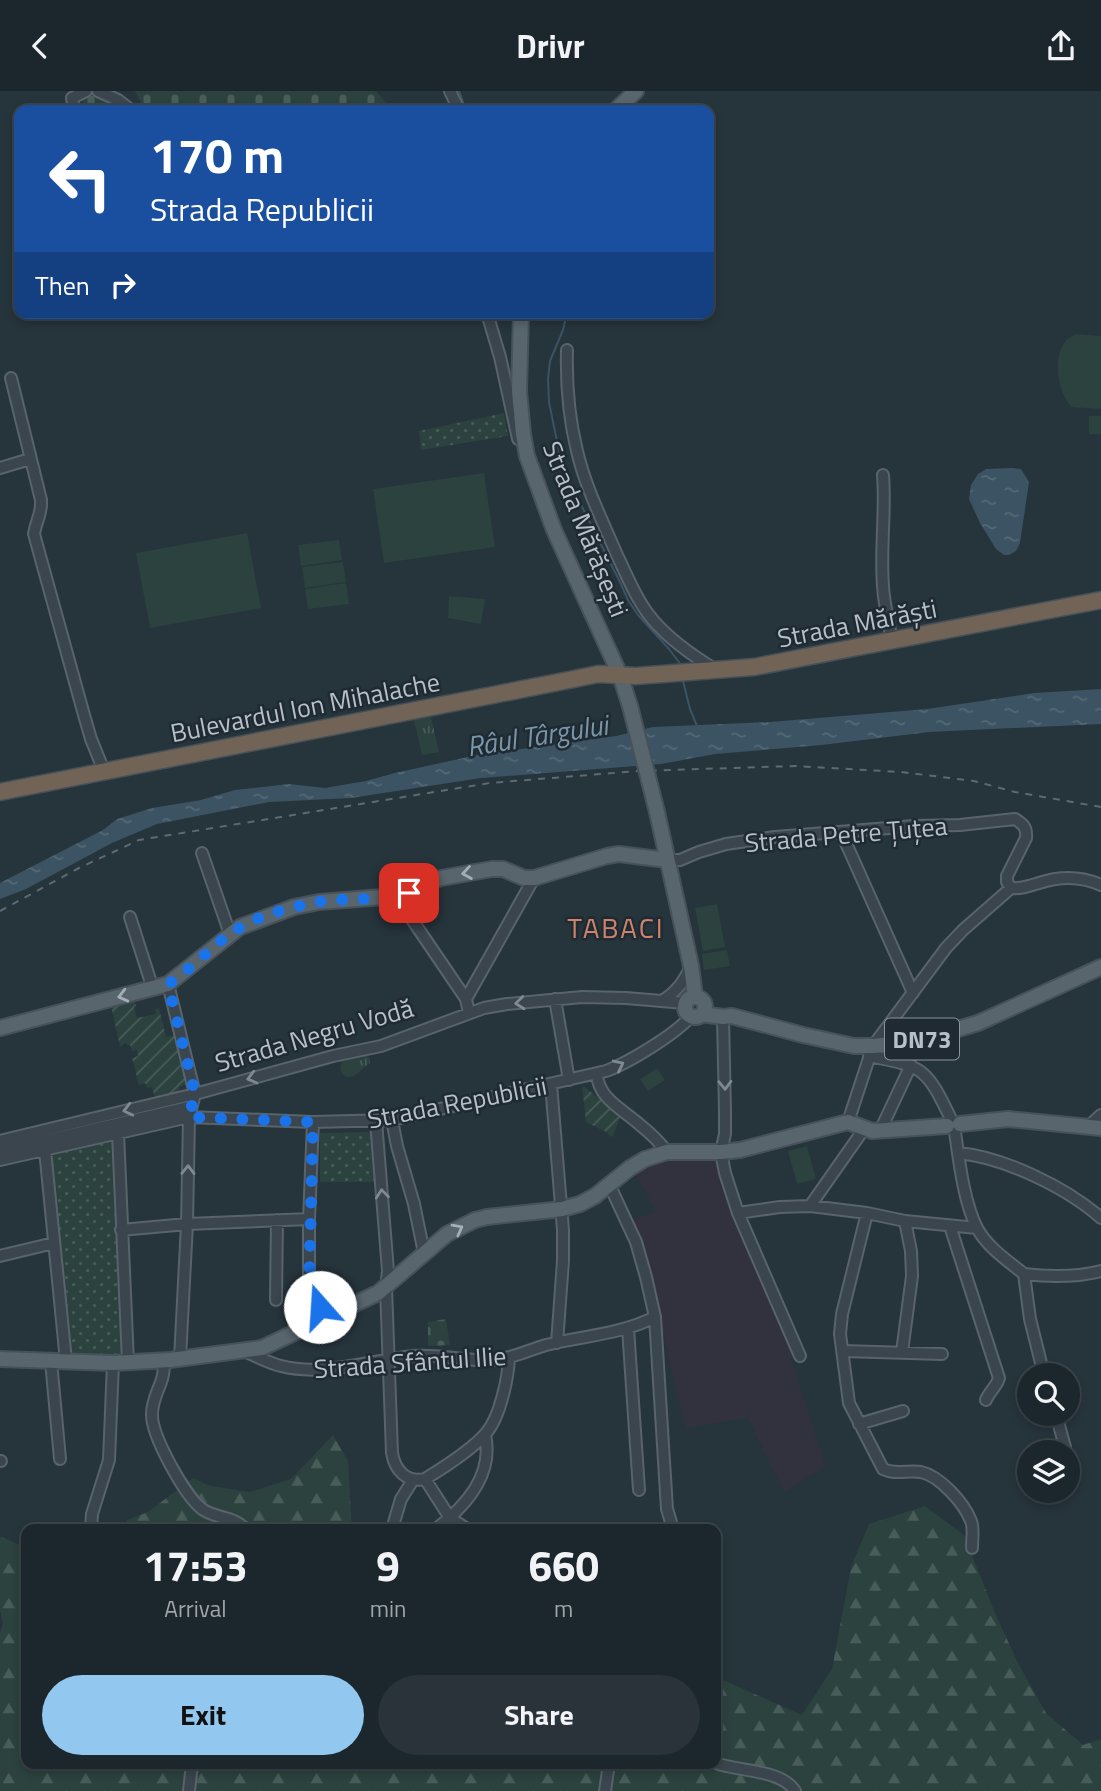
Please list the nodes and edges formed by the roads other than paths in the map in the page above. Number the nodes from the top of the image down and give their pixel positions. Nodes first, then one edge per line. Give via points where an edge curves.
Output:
1 (86, 91) edge
2 (97, 91) edge
3 (636, 91) edge
4 (73, 105) edge
5 (124, 105) edge
6 (621, 105) edge
7 (489, 319) edge
8 (521, 319) edge
9 (567, 350) dead end
10 (11, 378) dead end
11 (527, 456) junction
12 (30, 459) junction
13 (0, 468) edge
14 (883, 475) dead end
15 (1101, 600) edge
16 (892, 641) junction
17 (717, 670) junction
18 (620, 675) junction
19 (104, 771) junction
20 (0, 792) edge
21 (841, 832) junction
22 (202, 853) dead end
23 (667, 860) junction
24 (534, 878) junction
25 (1101, 885) edge
26 (1009, 886) junction
27 (397, 896) junction
28 (130, 917) dead end
29 (230, 934) junction
30 (691, 966) junction
31 (1101, 967) edge
32 (168, 984) junction
33 (153, 989) junction
34 (913, 993) junction
35 (466, 999) junction
36 (555, 999) junction
37 (662, 1001) junction
38 (695, 1006) junction
39 (469, 1013) junction
40 (727, 1017) junction
41 (0, 1028) edge
42 (871, 1051) junction
43 (911, 1065) junction
44 (597, 1074) junction
45 (569, 1080) junction
46 (551, 1084) junction
47 (195, 1094) junction
48 (190, 1112) junction
49 (1101, 1115) edge
50 (392, 1120) junction
51 (376, 1121) junction
52 (313, 1122) junction
53 (848, 1122) junction
54 (953, 1125) junction
55 (1095, 1127) edge
56 (864, 1129) junction
57 (880, 1131) junction
58 (118, 1133) junction
59 (0, 1141) edge
60 (46, 1150) junction
61 (0, 1151) edge
62 (667, 1152) junction
63 (721, 1152) junction
64 (958, 1153) junction
65 (0, 1160) edge
66 (609, 1184) junction
67 (810, 1206) junction
68 (562, 1209) junction
69 (738, 1213) junction
70 (867, 1213) junction
71 (1101, 1218) edge
72 (309, 1219) junction
73 (277, 1220) junction
74 (905, 1221) junction
75 (187, 1224) junction
76 (950, 1226) junction
77 (977, 1228) junction
78 (121, 1230) junction
79 (54, 1243) junction
80 (424, 1253) junction
81 (0, 1257) edge
82 (1101, 1271) edge
83 (1024, 1274) junction
84 (386, 1287) junction
85 (309, 1290) junction
86 (276, 1300) dead end
87 (338, 1312) junction
88 (655, 1317) junction
89 (309, 1325) junction
90 (628, 1328) junction
91 (557, 1342) junction
92 (843, 1351) junction
93 (246, 1352) junction
94 (902, 1352) junction
95 (942, 1354) dead end
96 (800, 1356) dead end
97 (509, 1358) junction
98 (0, 1359) edge
99 (180, 1359) junction
100 (59, 1361) junction
101 (164, 1361) junction
102 (389, 1361) junction
103 (120, 1363) junction
104 (1041, 1363) edge
105 (986, 1399) dead end
106 (903, 1411) dead end
107 (859, 1424) junction
108 (485, 1435) junction
109 (60, 1459) dead end
110 (425, 1479) junction
111 (412, 1480) junction
112 (639, 1490) dead end
113 (450, 1518) junction
114 (91, 1524) edge
115 (240, 1524) edge
116 (394, 1524) edge
117 (442, 1524) edge
118 (459, 1524) edge
119 (672, 1524) edge
120 (972, 1548) dead end
121 (721, 1764) edge
122 (191, 1769) edge
123 (608, 1769) edge
124 (189, 1791) edge
125 (605, 1791) edge
126 (795, 1791) edge

1 - 4 street via 72,98
2 - 5 street
3 - 6 main road
7 - 11 street via 518,438
8 - 11 main road, Strada Mărășești via 519,391
9 - 17 street via 577,454 633,590 669,636
10 - 12 street
11 - 18 main road, Strada Mărășești via 554,530
12 - 13 street
12 - 19 street via 42,513 34,534
14 - 16 street via 883,587
15 - 16 highway, Strada Mărăști
16 - 17 highway, Strada Mărăști
17 - 18 highway, Strada Mărăști
18 - 19 highway, Bulevardul Ion Mihalache via 598,674
18 - 23 main road, Strada Mărășești, bridge
19 - 20 highway, Bulevardul Ion Mihalache
21 - 23 street, Strada Petre Țuțea via 726,844
21 - 26 street, Strada Petre Țuțea via 1014,819 1025,826 1026,838 1007,876
21 - 34 street
22 - 29 street
23 - 24 main road via 619,854
23 - 30 main road, Strada Mărășești
24 -> 27 main road via 492,869 441,878
24 - 35 street
25 - 26 street via 1065,877 1026,888
26 - 34 street via 946,948
27 - 29 main road via 309,903
27 - 35 street
28 - 33 street
29 - 32 main road
30 - 37 street via 679,987
30 - 38 main road, Strada Mărășești
31 - 42 main road, Strada Negru Vodă / DN73 via 978,1023
32 - 33 main road
32 - 47 street
33 -> 41 main road
34 - 42 street
35 - 39 street
36 - 37 street, Strada Negru Vodă / DN73
36 -> 39 street, Strada Negru Vodă / DN73
36 - 45 street
37 - 38 street, Strada Negru Vodă / DN73
38 - 40 main road, Strada Negru Vodă / DN73 via 723,1009
44 -> 38 street, Strada Republicii via 626,1062 678,1029
39 -> 47 street, Strada Negru Vodă / DN73 via 381,1046
40 - 42 main road, Strada Negru Vodă / DN73
40 -> 63 street
42 - 43 street
42 - 53 street
43 - 54 street via 936,1087
43 - 57 street
44 - 45 street, Strada Republicii
44 - 62 street via 605,1095
45 - 46 street, Strada Republicii
46 - 50 street, Strada Republicii
46 - 68 street
47 - 48 street
47 -> 59 street, Strada Negru Vodă / DN73
48 - 52 street, Strada Republicii
48 - 58 street, Strada Republicii
48 - 61 street
75 -> 48 street
49 - 55 street
50 - 51 street, Strada Republicii
50 - 80 street
51 - 52 street, Strada Republicii
84 -> 51 street
52 - 72 street
53 - 56 main road
53 - 63 main road
54 - 55 main road via 1008,1119
54 - 57 main road
54 - 64 street
56 - 57 main road
56 - 67 street
58 - 60 street, Strada Republicii
58 - 78 street
60 - 65 street, Strada Republicii
60 - 79 street
62 - 63 main road
62 - 66 main road via 635,1164
63 - 69 street
64 - 71 street via 1035,1176
64 - 77 street
66 - 68 main road via 587,1201
66 - 88 street via 636,1242
67 - 69 street
67 - 70 street
80 -> 68 main road via 447,1234 487,1216
68 - 91 street
69 - 96 street
70 - 74 street
70 - 92 street via 842,1314
72 - 73 street
72 - 85 street
73 - 75 street
73 - 86 street
74 - 76 street
74 - 94 street via 912,1276
75 - 78 street
75 - 99 street
76 - 77 street
76 - 105 street via 999,1378
77 - 83 street
78 - 103 street
79 - 81 street
79 - 100 street
80 - 84 main road
82 - 83 street
83 - 104 street
84 - 87 main road
84 - 102 street
85 - 87 street via 320,1307
85 - 89 street
87 - 89 main road
88 - 90 street, Strada Sfântul Ilie
88 - 119 street
89 - 93 main road via 262,1349
90 - 91 street, Strada Sfântul Ilie
90 - 112 street
91 - 97 street, Strada Sfântul Ilie
92 - 94 street
92 - 107 street via 849,1403
93 - 99 main road
93 - 102 street, Strada Sfântul Ilie via 301,1369
94 - 95 street
97 - 102 street, Strada Sfântul Ilie via 414,1356
97 - 108 street via 507,1382
98 - 100 main road
99 - 101 main road
100 - 103 main road
100 - 109 street
101 - 103 main road
101 - 115 street via 152,1414 166,1458 194,1502 210,1514
102 - 111 street via 394,1462 401,1474
103 - 114 street via 109,1460
106 - 107 street
107 - 120 street via 883,1469 921,1472 951,1492 972,1523
108 - 110 street
108 - 113 street via 488,1454 483,1475
110 - 111 street
110 - 113 street
111 - 116 street
113 - 117 street
113 - 118 street
121 - 126 street via 785,1780
122 - 124 street
123 - 125 street

